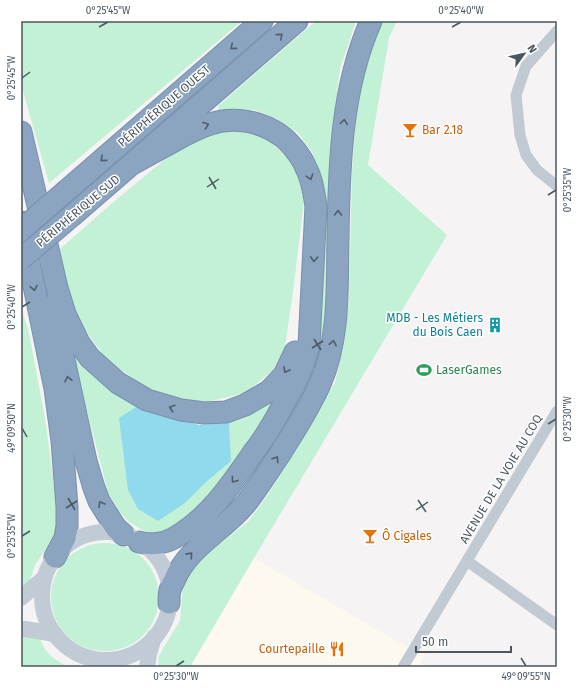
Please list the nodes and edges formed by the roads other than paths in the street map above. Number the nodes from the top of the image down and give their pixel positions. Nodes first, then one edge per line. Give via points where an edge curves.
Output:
1 (262, 21) edge
2 (297, 21) edge
3 (371, 21) edge
4 (557, 31) edge
5 (22, 134) edge
6 (134, 162) junction
7 (557, 186) edge
8 (66, 191) joint
9 (21, 222) edge
10 (21, 230) edge
11 (21, 259) edge
12 (312, 294) junction
13 (557, 411) edge
14 (131, 538) junction
15 (55, 557) junction
16 (467, 560) junction
17 (44, 578) junction
18 (21, 598) edge
19 (169, 603) junction
20 (557, 625) edge
21 (21, 629) edge
22 (54, 634) junction
23 (154, 637) junction
24 (84, 656) junction
25 (97, 667) edge
26 (147, 667) edge
27 (403, 667) edge

1 -> 8 highway, PÉRIPHÉRIQUE OUEST
6 -> 2 highway, PÉRIPHÉRIQUE OUEST
19 -> 3 highway via 170,589 181,566 196,549 234,516 257,489 307,410 328,362 334,336 340,160 344,122 357,60
4 - 7 street via 526,66 516,95 520,135 526,154 537,170
12 -> 5 highway via 295,353 284,375 269,391 245,405 226,412 180,410 147,400 118,383 90,358 79,343 65,314
14 -> 5 highway via 116,528 99,501 86,461 61,346
6 - 11 highway, PÉRIPHÉRIQUE SUD, bridge
6 -> 12 highway via 211,123 233,120 250,122 281,135 300,156 313,186 316,206
8 - 10 highway, PÉRIPHÉRIQUE SUD, bridge
9 -> 15 highway via 55,388 62,441 67,526 65,538
12 -> 14 highway via 306,360 271,428 232,483 200,520 173,539 157,544
13 - 16 street, AVENUE DE LA VOIE AU COQ
14 - 15 main road via 111,532 86,535 74,540
14 - 19 main road via 150,550 159,562 166,574
15 - 17 main road
16 - 20 street, AVENUE DE LA VOIE AU COQ
16 - 27 street, AVENUE DE LA VOIE AU COQ
17 - 18 main road
17 - 22 main road via 43,607
19 - 23 main road via 162,627
21 - 22 main road
22 - 24 main road via 68,647
23 - 24 main road via 143,648 130,655 99,660
23 - 26 main road
24 - 25 main road

